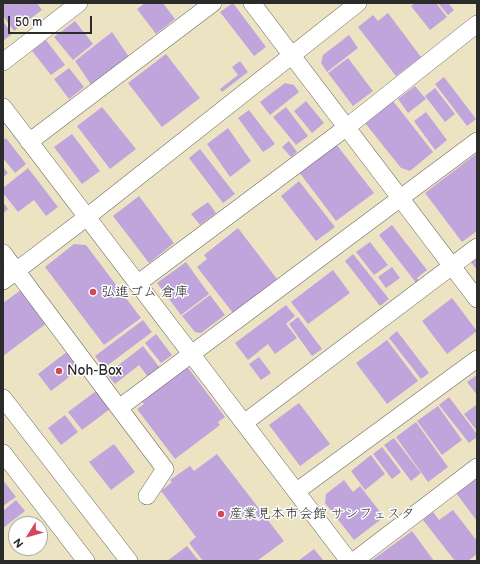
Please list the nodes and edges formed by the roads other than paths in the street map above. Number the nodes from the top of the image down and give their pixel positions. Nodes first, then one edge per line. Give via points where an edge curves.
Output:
1 (79, 3) edge
2 (213, 3) edge
3 (252, 3) edge
4 (358, 3) edge
5 (477, 24) edge
6 (291, 54) junction
7 (3, 62) edge
8 (3, 107) edge
9 (347, 127) junction
10 (477, 141) edge
11 (29, 142) junction
12 (401, 198) junction
13 (87, 218) junction
14 (477, 247) edge
15 (3, 253) edge
16 (452, 266) junction
17 (10, 276) edge
18 (137, 284) junction
19 (477, 299) edge
20 (191, 354) junction
21 (477, 359) edge
22 (3, 398) edge
23 (119, 408) junction
24 (244, 422) junction
25 (3, 452) edge
26 (477, 467) edge
27 (297, 491) junction
28 (147, 496) dead end
29 (86, 561) edge
30 (129, 561) edge
31 (349, 561) edge
32 (354, 561) edge

1 - 7 street
2 - 11 street
3 - 6 street
4 - 6 street
5 - 9 street
6 - 9 street
6 - 13 street
8 - 11 street
9 - 12 street
9 - 18 street
10 - 12 street
11 - 13 street
12 - 16 street
12 - 20 street
13 - 17 street
13 - 18 street
14 - 16 street
15 - 17 street
16 - 19 street
16 - 24 street
17 - 23 street
18 - 20 street
20 - 23 street
20 - 24 street
21 - 27 street
22 - 30 street
23 - 28 street via 165,469
24 - 27 street
25 - 29 street
26 - 32 street
27 - 31 street

